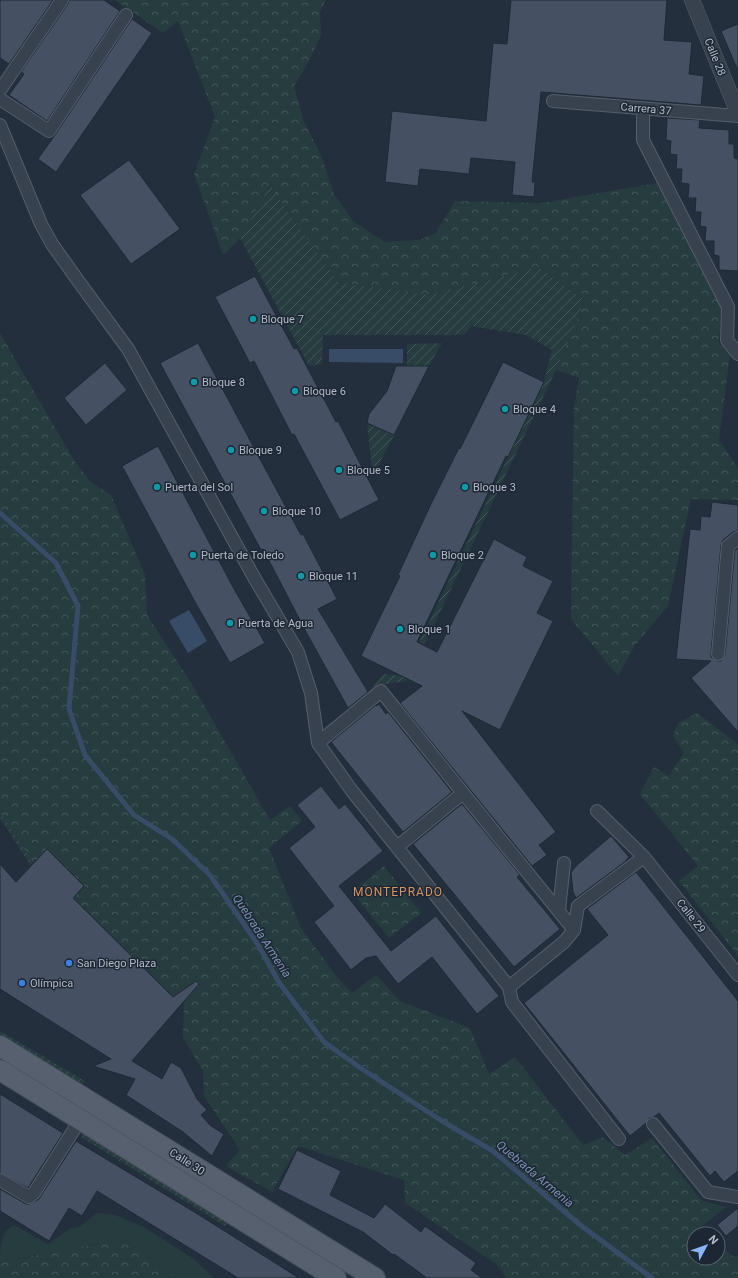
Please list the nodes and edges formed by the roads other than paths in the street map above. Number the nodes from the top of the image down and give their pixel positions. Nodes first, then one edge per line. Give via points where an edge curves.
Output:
1 (62, 0) edge
2 (692, 0) edge
3 (126, 15) dead end
4 (0, 90) edge
5 (0, 99) edge
6 (553, 101) dead end
7 (643, 108) junction
8 (738, 113) edge
9 (738, 116) edge
10 (0, 125) edge
11 (738, 354) edge
12 (738, 538) edge
13 (718, 654) dead end
14 (318, 743) junction
15 (463, 793) junction
16 (597, 811) dead end
17 (397, 847) junction
18 (644, 857) junction
19 (564, 863) dead end
20 (559, 910) junction
21 (574, 930) junction
22 (738, 975) edge
23 (509, 987) junction
24 (0, 1046) edge
25 (0, 1070) edge
26 (80, 1120) junction
27 (653, 1124) dead end
28 (619, 1139) dead end
29 (0, 1180) edge
30 (738, 1197) edge
31 (336, 1278) edge
32 (375, 1278) edge

1 - 4 street
2 - 8 street, Calle 28
3 - 5 street via 49,131
6 - 7 street, Carrera 37
7 - 9 street, Carrera 37
7 - 11 street via 643,140 728,307 727,340
10 - 14 street via 41,224 52,244 128,349 298,652 311,693
12 - 13 street via 728,546
14 - 15 street via 381,691
14 - 17 street
15 - 17 street
15 - 20 street
16 - 18 street, Calle 29
17 - 23 street
18 - 21 street via 578,906
18 - 22 street, Calle 29
19 - 20 street
20 - 21 street
21 - 23 street via 564,942
23 - 28 street via 512,1002
24 - 32 main road, Calle 30
25 - 26 main road, Calle 30
26 - 29 street via 29,1197
26 - 31 main road, Calle 30
27 - 30 street via 708,1192

